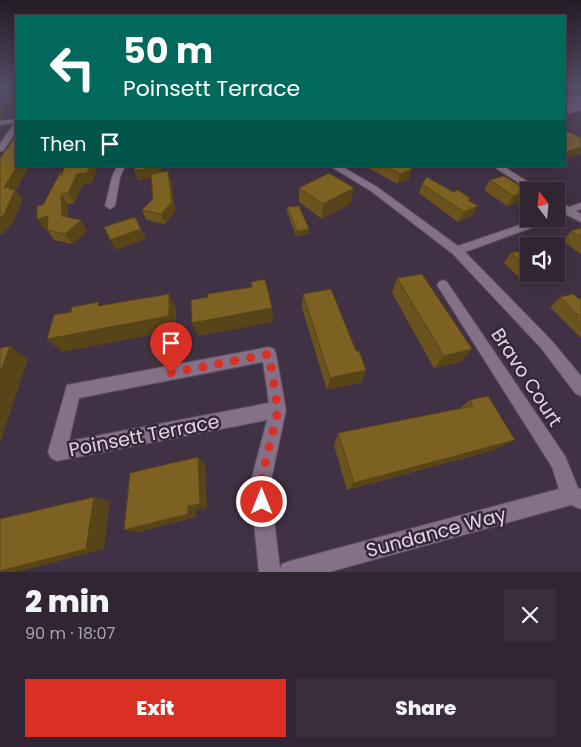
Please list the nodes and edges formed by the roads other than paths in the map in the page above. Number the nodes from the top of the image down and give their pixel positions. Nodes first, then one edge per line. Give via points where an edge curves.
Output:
1 (15, 121) edge
2 (0, 123) edge
3 (15, 128) edge
4 (0, 149) edge
5 (120, 167) edge
6 (336, 167) edge
7 (499, 167) edge
8 (523, 182) edge
9 (110, 206) dead end
10 (581, 206) edge
11 (565, 209) edge
12 (568, 211) junction
13 (565, 212) edge
14 (581, 219) edge
15 (521, 228) edge
16 (457, 251) junction
17 (443, 285) dead end
18 (581, 388) edge
19 (278, 410) junction
20 (576, 497) edge
21 (270, 572) edge
22 (290, 572) edge

1 - 2 street
3 - 4 street
5 - 9 street
6 - 16 street via 374,189
7 - 8 street
10 - 12 street
11 - 12 street
12 - 13 street
12 - 14 street
15 - 16 street
16 - 18 street via 546,344
17 - 20 street, Bravo Court via 559,462
19 - 19 street, Poinsett Terrace via 96,444 57,452 73,391 269,354
19 - 21 street, Poinsett Terrace via 260,485
20 - 22 street, Sundance Way

